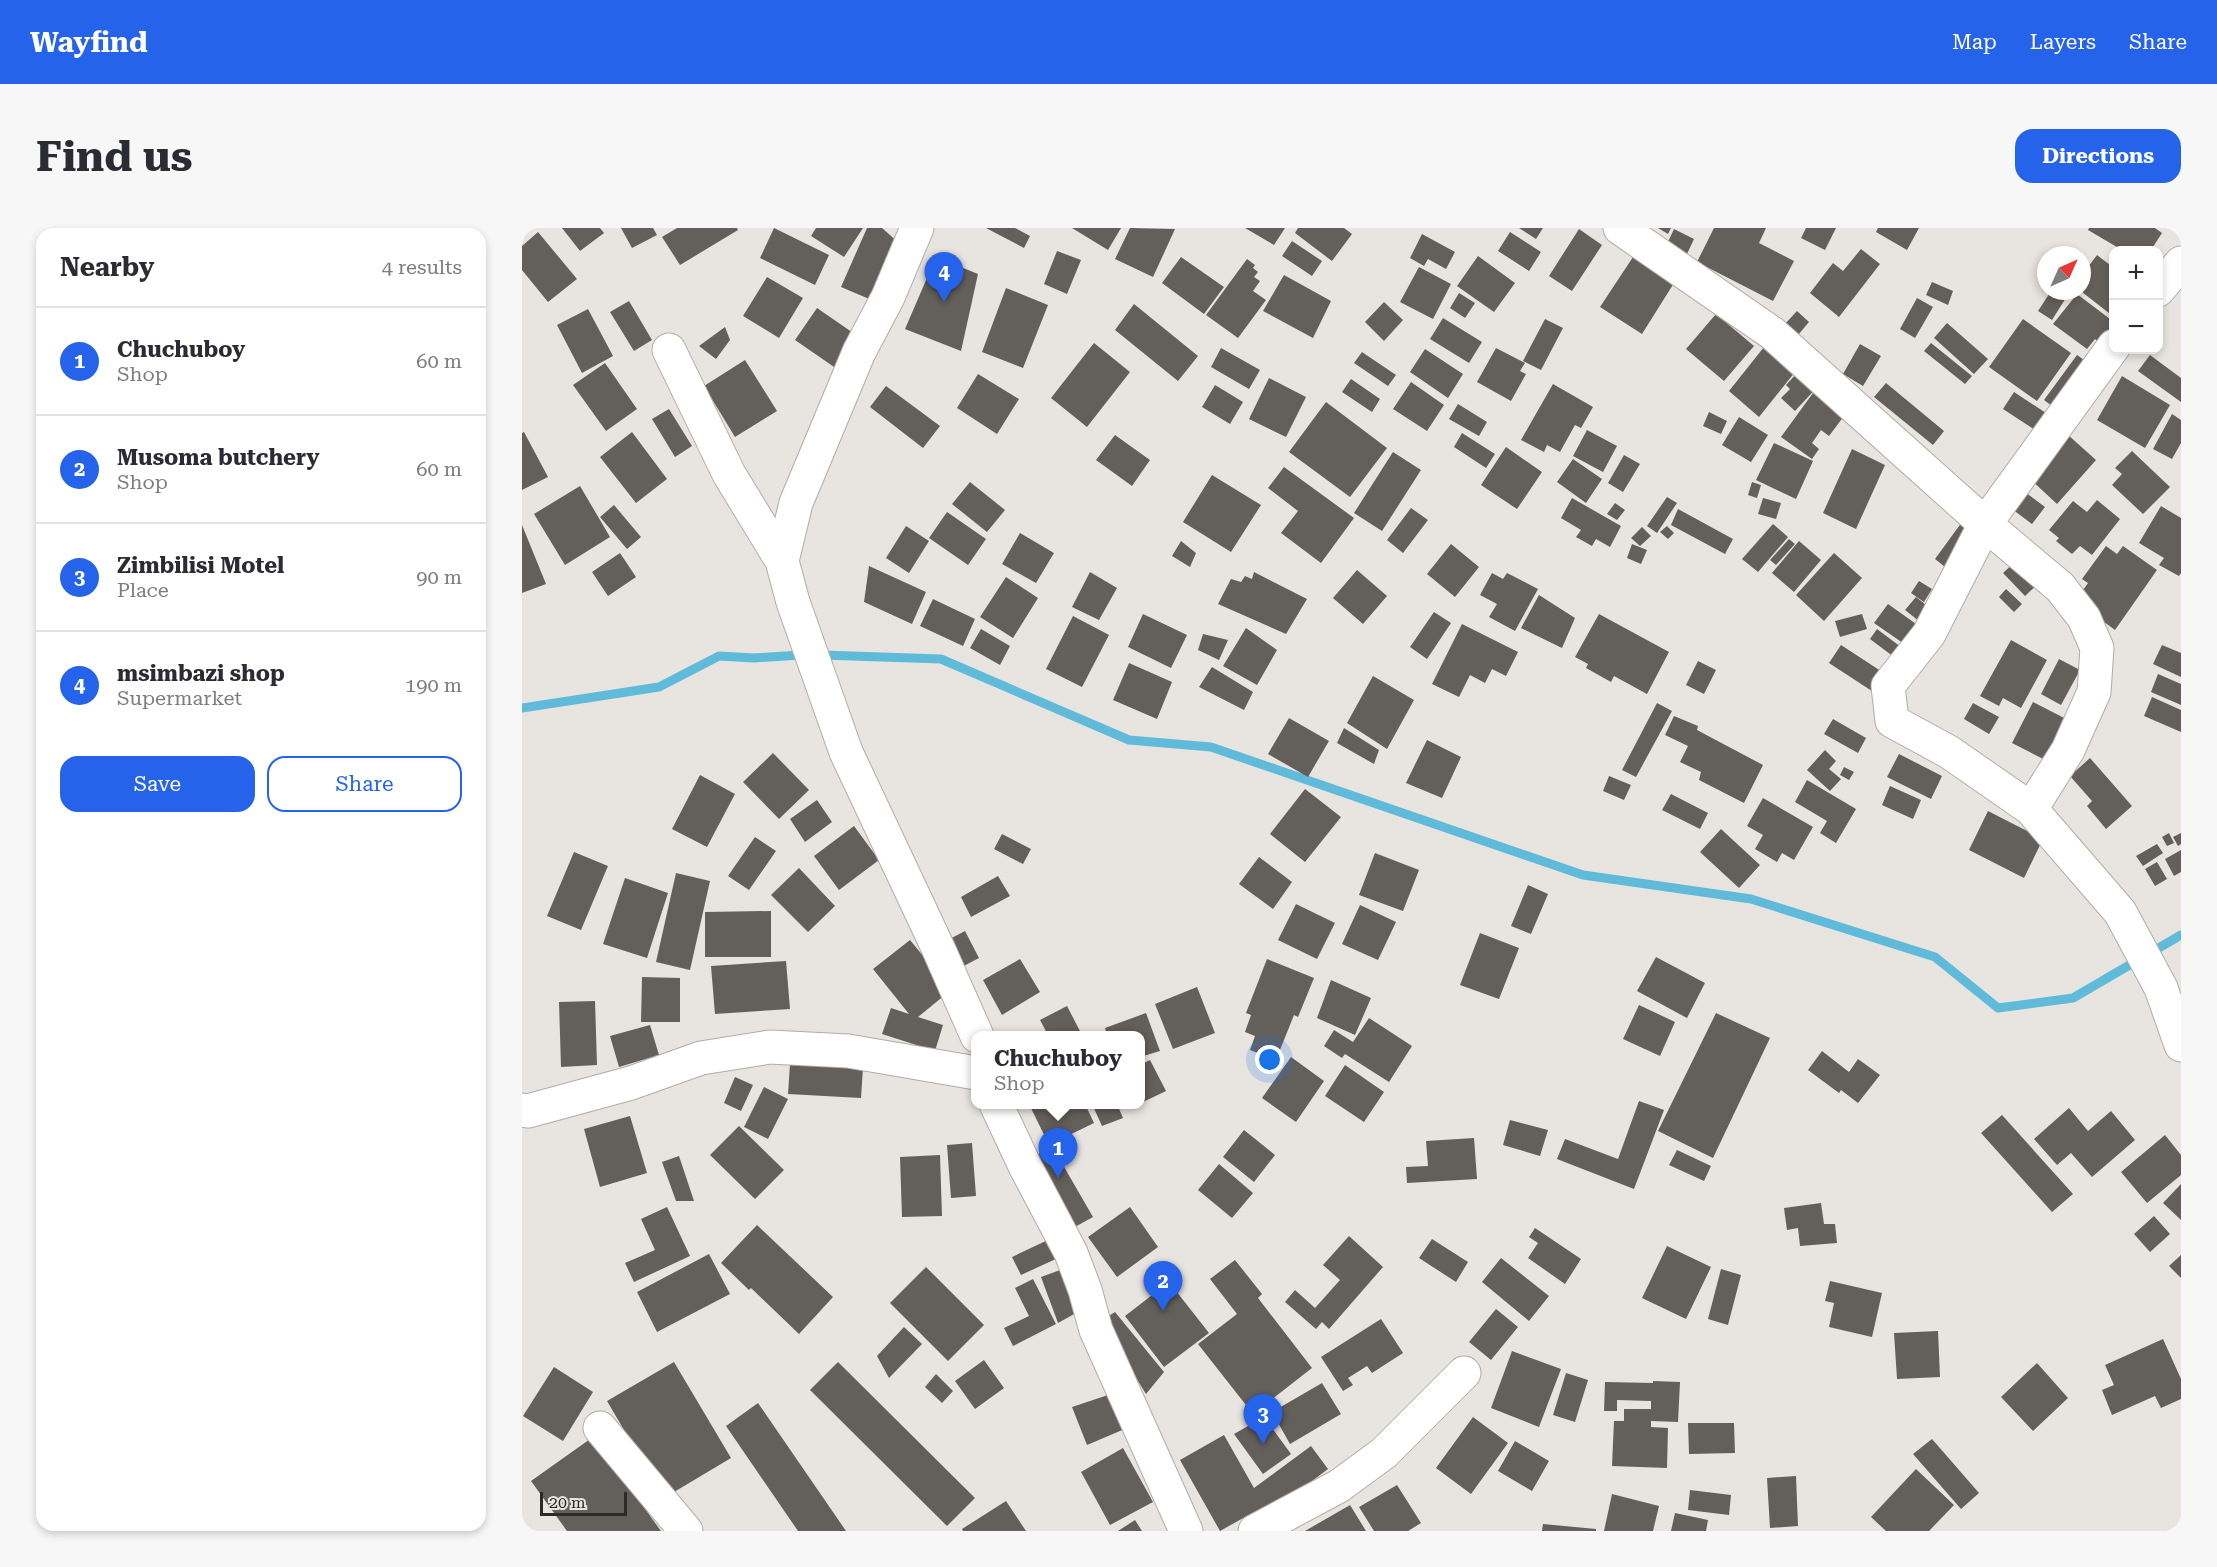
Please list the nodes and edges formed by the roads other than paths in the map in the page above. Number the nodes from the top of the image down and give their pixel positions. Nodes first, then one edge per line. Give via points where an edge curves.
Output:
1 (917, 228) edge
2 (1620, 228) edge
3 (2181, 263) edge
4 (2163, 284) edge
5 (669, 350) dead end
6 (2109, 353) edge
7 (1985, 524) junction
8 (782, 561) junction
9 (2031, 809) junction
10 (974, 1031) edge
11 (2181, 1045) edge
12 (971, 1072) edge
13 (998, 1109) edge
14 (522, 1110) edge
15 (1464, 1373) dead end
16 (600, 1428) dead end
17 (686, 1531) edge
18 (1186, 1531) edge
19 (1255, 1531) edge

1 - 8 street via 855,361 796,503
2 - 7 street via 1772,333
3 - 4 street
5 - 8 street via 729,474
6 - 7 street
7 - 9 street via 2060,586 2084,618 2097,648 2094,692 2083,720
7 - 9 street via 1929,634 1888,686 1892,721 1949,752
8 - 10 street via 846,752
9 - 11 street via 2120,912 2161,988
12 - 14 street via 848,1051 770,1047 701,1058 631,1083
13 - 18 street via 1071,1253 1096,1330
15 - 19 street via 1384,1453 1339,1486
16 - 17 street

